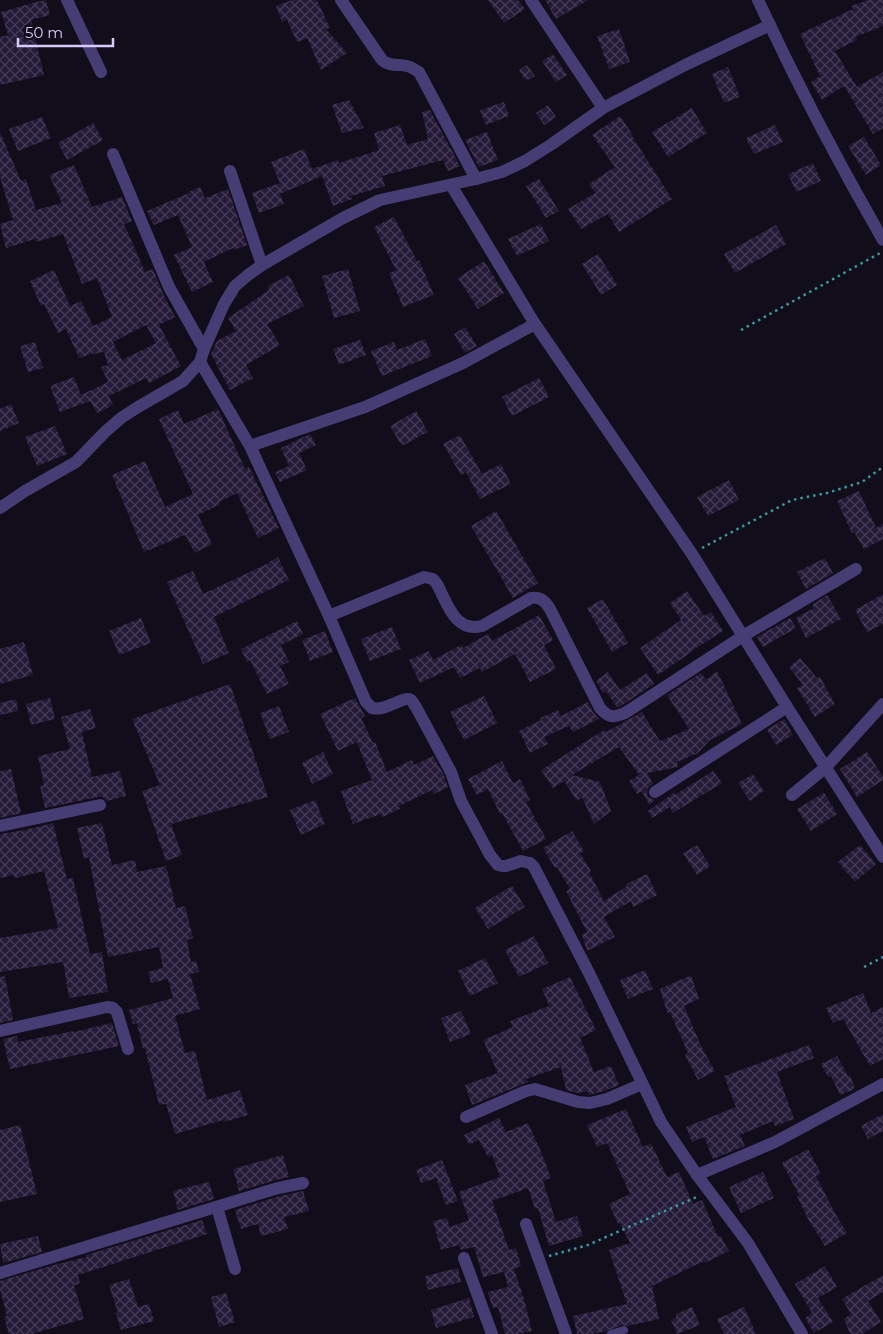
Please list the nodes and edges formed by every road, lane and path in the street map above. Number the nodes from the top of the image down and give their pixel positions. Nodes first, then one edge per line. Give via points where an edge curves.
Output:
1 (67, 0) edge
2 (340, 0) edge
3 (531, 0) edge
4 (758, 0) edge
5 (770, 25) junction
6 (101, 72) dead end
7 (603, 108) junction
8 (113, 154) dead end
9 (230, 171) dead end
10 (476, 180) junction
11 (451, 185) junction
12 (883, 240) edge
13 (883, 251) edge
14 (262, 265) junction
15 (536, 324) junction
16 (741, 330) dead end
17 (204, 349) junction
18 (200, 362) junction
19 (250, 446) junction
20 (883, 466) edge
21 (0, 508) edge
22 (692, 554) junction
23 (856, 568) dead end
24 (328, 616) junction
25 (743, 636) junction
26 (883, 704) edge
27 (787, 707) junction
28 (826, 767) junction
29 (655, 792) dead end
30 (792, 795) dead end
31 (100, 805) dead end
32 (0, 826) edge
33 (883, 857) edge
34 (883, 957) edge
35 (864, 967) dead end
36 (0, 1031) edge
37 (128, 1049) dead end
38 (642, 1084) junction
39 (883, 1084) edge
40 (466, 1117) dead end
41 (697, 1175) junction
42 (303, 1183) dead end
43 (710, 1191) junction
44 (216, 1207) junction
45 (526, 1224) dead end
46 (464, 1258) dead end
47 (540, 1258) junction
48 (235, 1269) dead end
49 (0, 1273) edge
50 (624, 1330) dead end
51 (492, 1334) edge
52 (566, 1334) edge
53 (611, 1334) edge
54 (802, 1334) edge

1 - 6 street
2 - 10 street via 386,64 405,65 419,72
3 - 7 street
4 - 5 street
5 - 7 street
5 - 12 street
7 - 10 street via 525,161
8 - 17 street via 169,287
9 - 14 street
10 - 11 street
11 - 14 street via 380,200
11 - 15 street
13 - 16 path
14 - 17 street via 235,286
15 - 19 street via 463,363 365,408
15 - 22 street
17 - 18 street
18 - 19 street
18 - 21 street via 183,381 121,418 76,462
19 - 24 street
20 - 22 path via 862,482 792,500
22 - 25 street
23 - 25 street
24 - 25 street via 424,577 433,579 454,617 468,627 482,626 532,598 540,598 550,609 600,708 610,716 625,713
24 - 38 street via 369,706 380,710 408,699 413,702 451,772 461,800 498,865 521,861 534,867
25 - 27 street
26 - 28 street
27 - 28 street
27 - 29 street
28 - 30 street
28 - 33 street
31 - 32 street
34 - 35 path
36 - 37 street via 107,1007 117,1012
38 - 40 street via 590,1103 535,1088
38 - 41 street via 661,1122
39 - 41 street via 774,1142
41 - 43 street
42 - 44 street
43 - 47 path via 588,1245
43 - 54 street via 748,1243
44 - 48 street
44 - 49 street
45 - 47 street
46 - 51 street
47 - 52 street
50 - 53 lane

